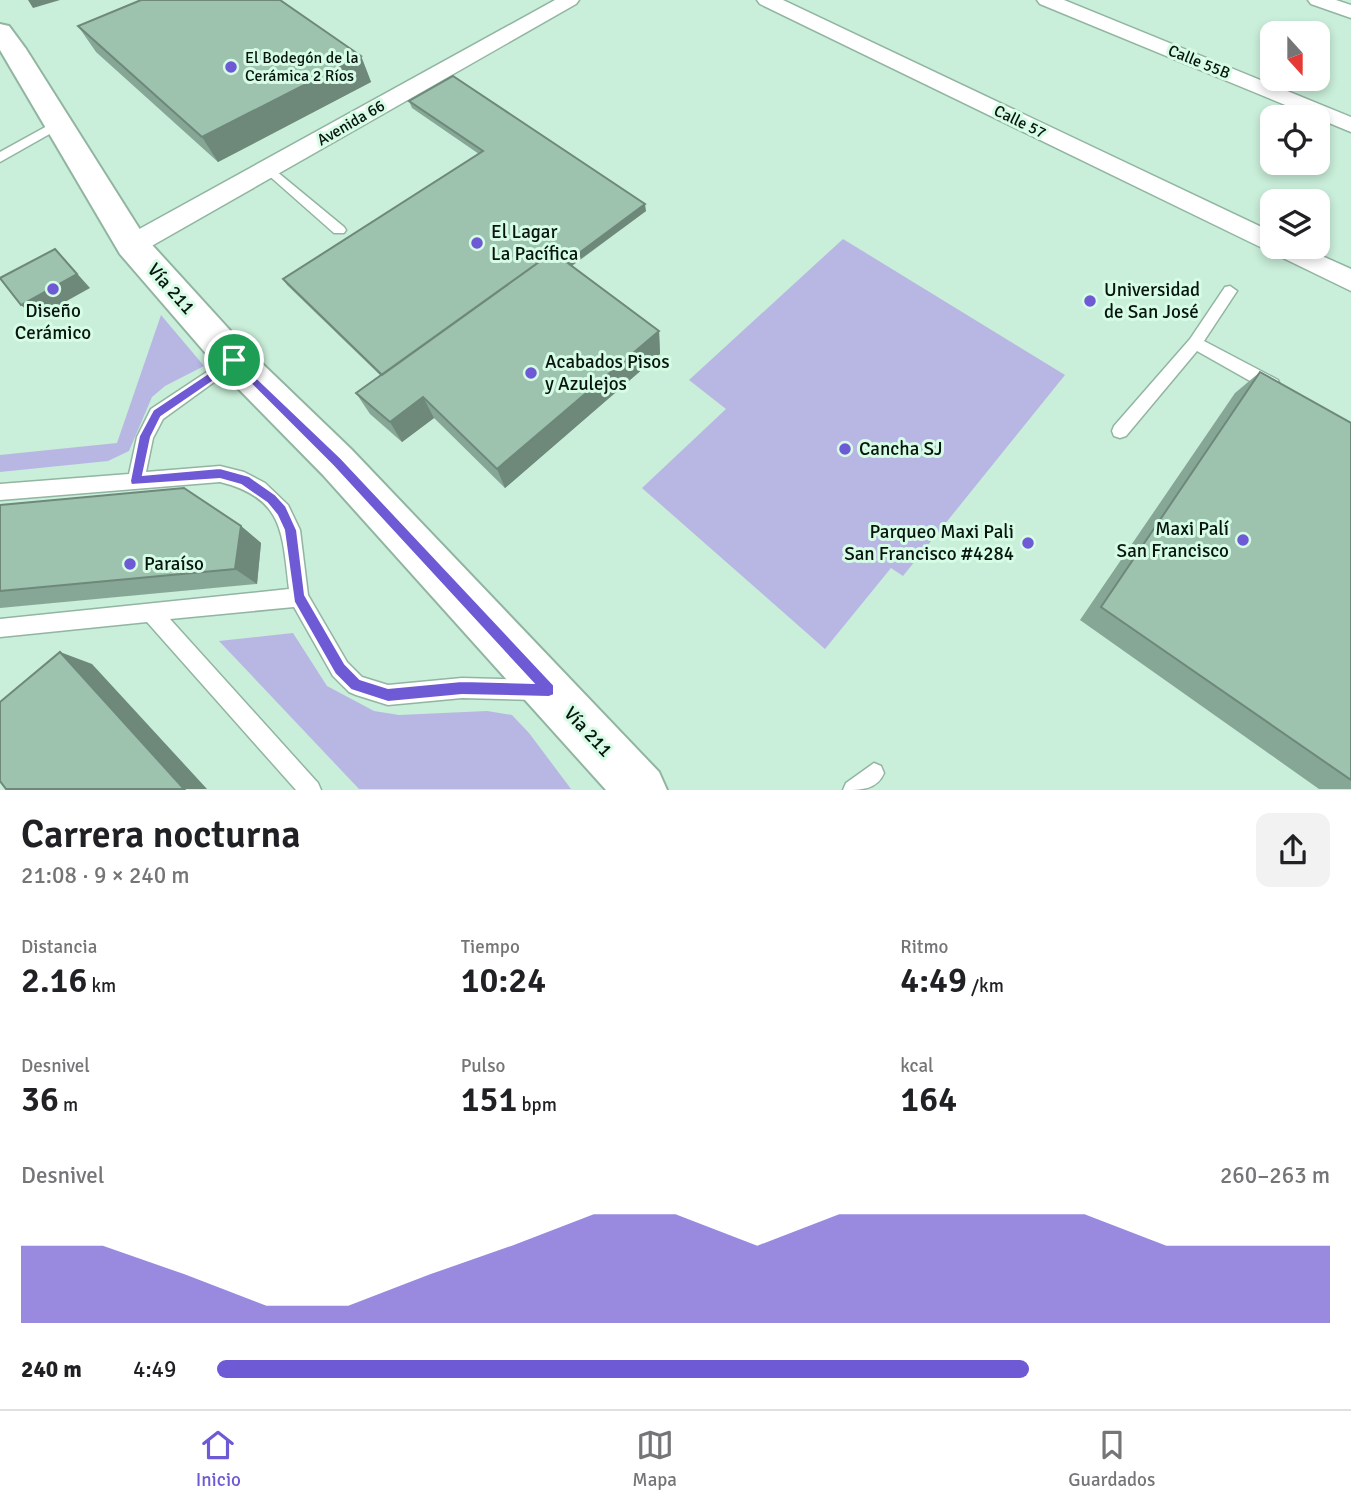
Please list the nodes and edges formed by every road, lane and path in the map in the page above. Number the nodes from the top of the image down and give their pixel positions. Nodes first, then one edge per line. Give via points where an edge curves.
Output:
1 (569, 0) edge
2 (767, 0) edge
3 (1046, 0) edge
4 (1318, 0) edge
5 (1351, 12) edge
6 (0, 32) edge
7 (58, 124) junction
8 (1351, 125) edge
9 (0, 158) edge
10 (270, 170) junction
11 (339, 230) dead end
12 (1260, 237) edge
13 (132, 244) junction
14 (1304, 259) edge
15 (1351, 281) edge
16 (1230, 291) dead end
17 (1195, 343) junction
18 (234, 360) junction
19 (1291, 396) edge
20 (1120, 431) dead end
21 (136, 481) junction
22 (0, 492) edge
23 (299, 597) junction
24 (151, 612) junction
25 (0, 628) edge
26 (549, 690) junction
27 (311, 789) edge
28 (641, 789) edge
29 (853, 789) edge
30 (876, 789) edge

1 - 10 street, Avenida 66
2 - 12 street, Calle 57
3 - 8 street, Calle 55B
4 - 5 street
6 - 7 main road, Vía 211
7 - 9 lane
7 - 13 main road, Vía 211
10 - 11 lane
10 - 13 street, Avenida 66
13 - 18 main road, Vía 211
14 - 15 street
16 - 17 lane
17 - 19 lane
17 - 20 lane
18 - 21 lane via 157,414 145,436
18 - 26 main road, Vía 211 via 337,462
21 - 22 lane
21 - 23 lane via 220,474 259,488 282,510 290,530
23 - 24 lane
23 - 26 lane via 340,669 356,685 372,692
24 - 25 lane
24 - 27 lane
26 - 28 main road, Vía 211
29 - 30 lane via 874,773

